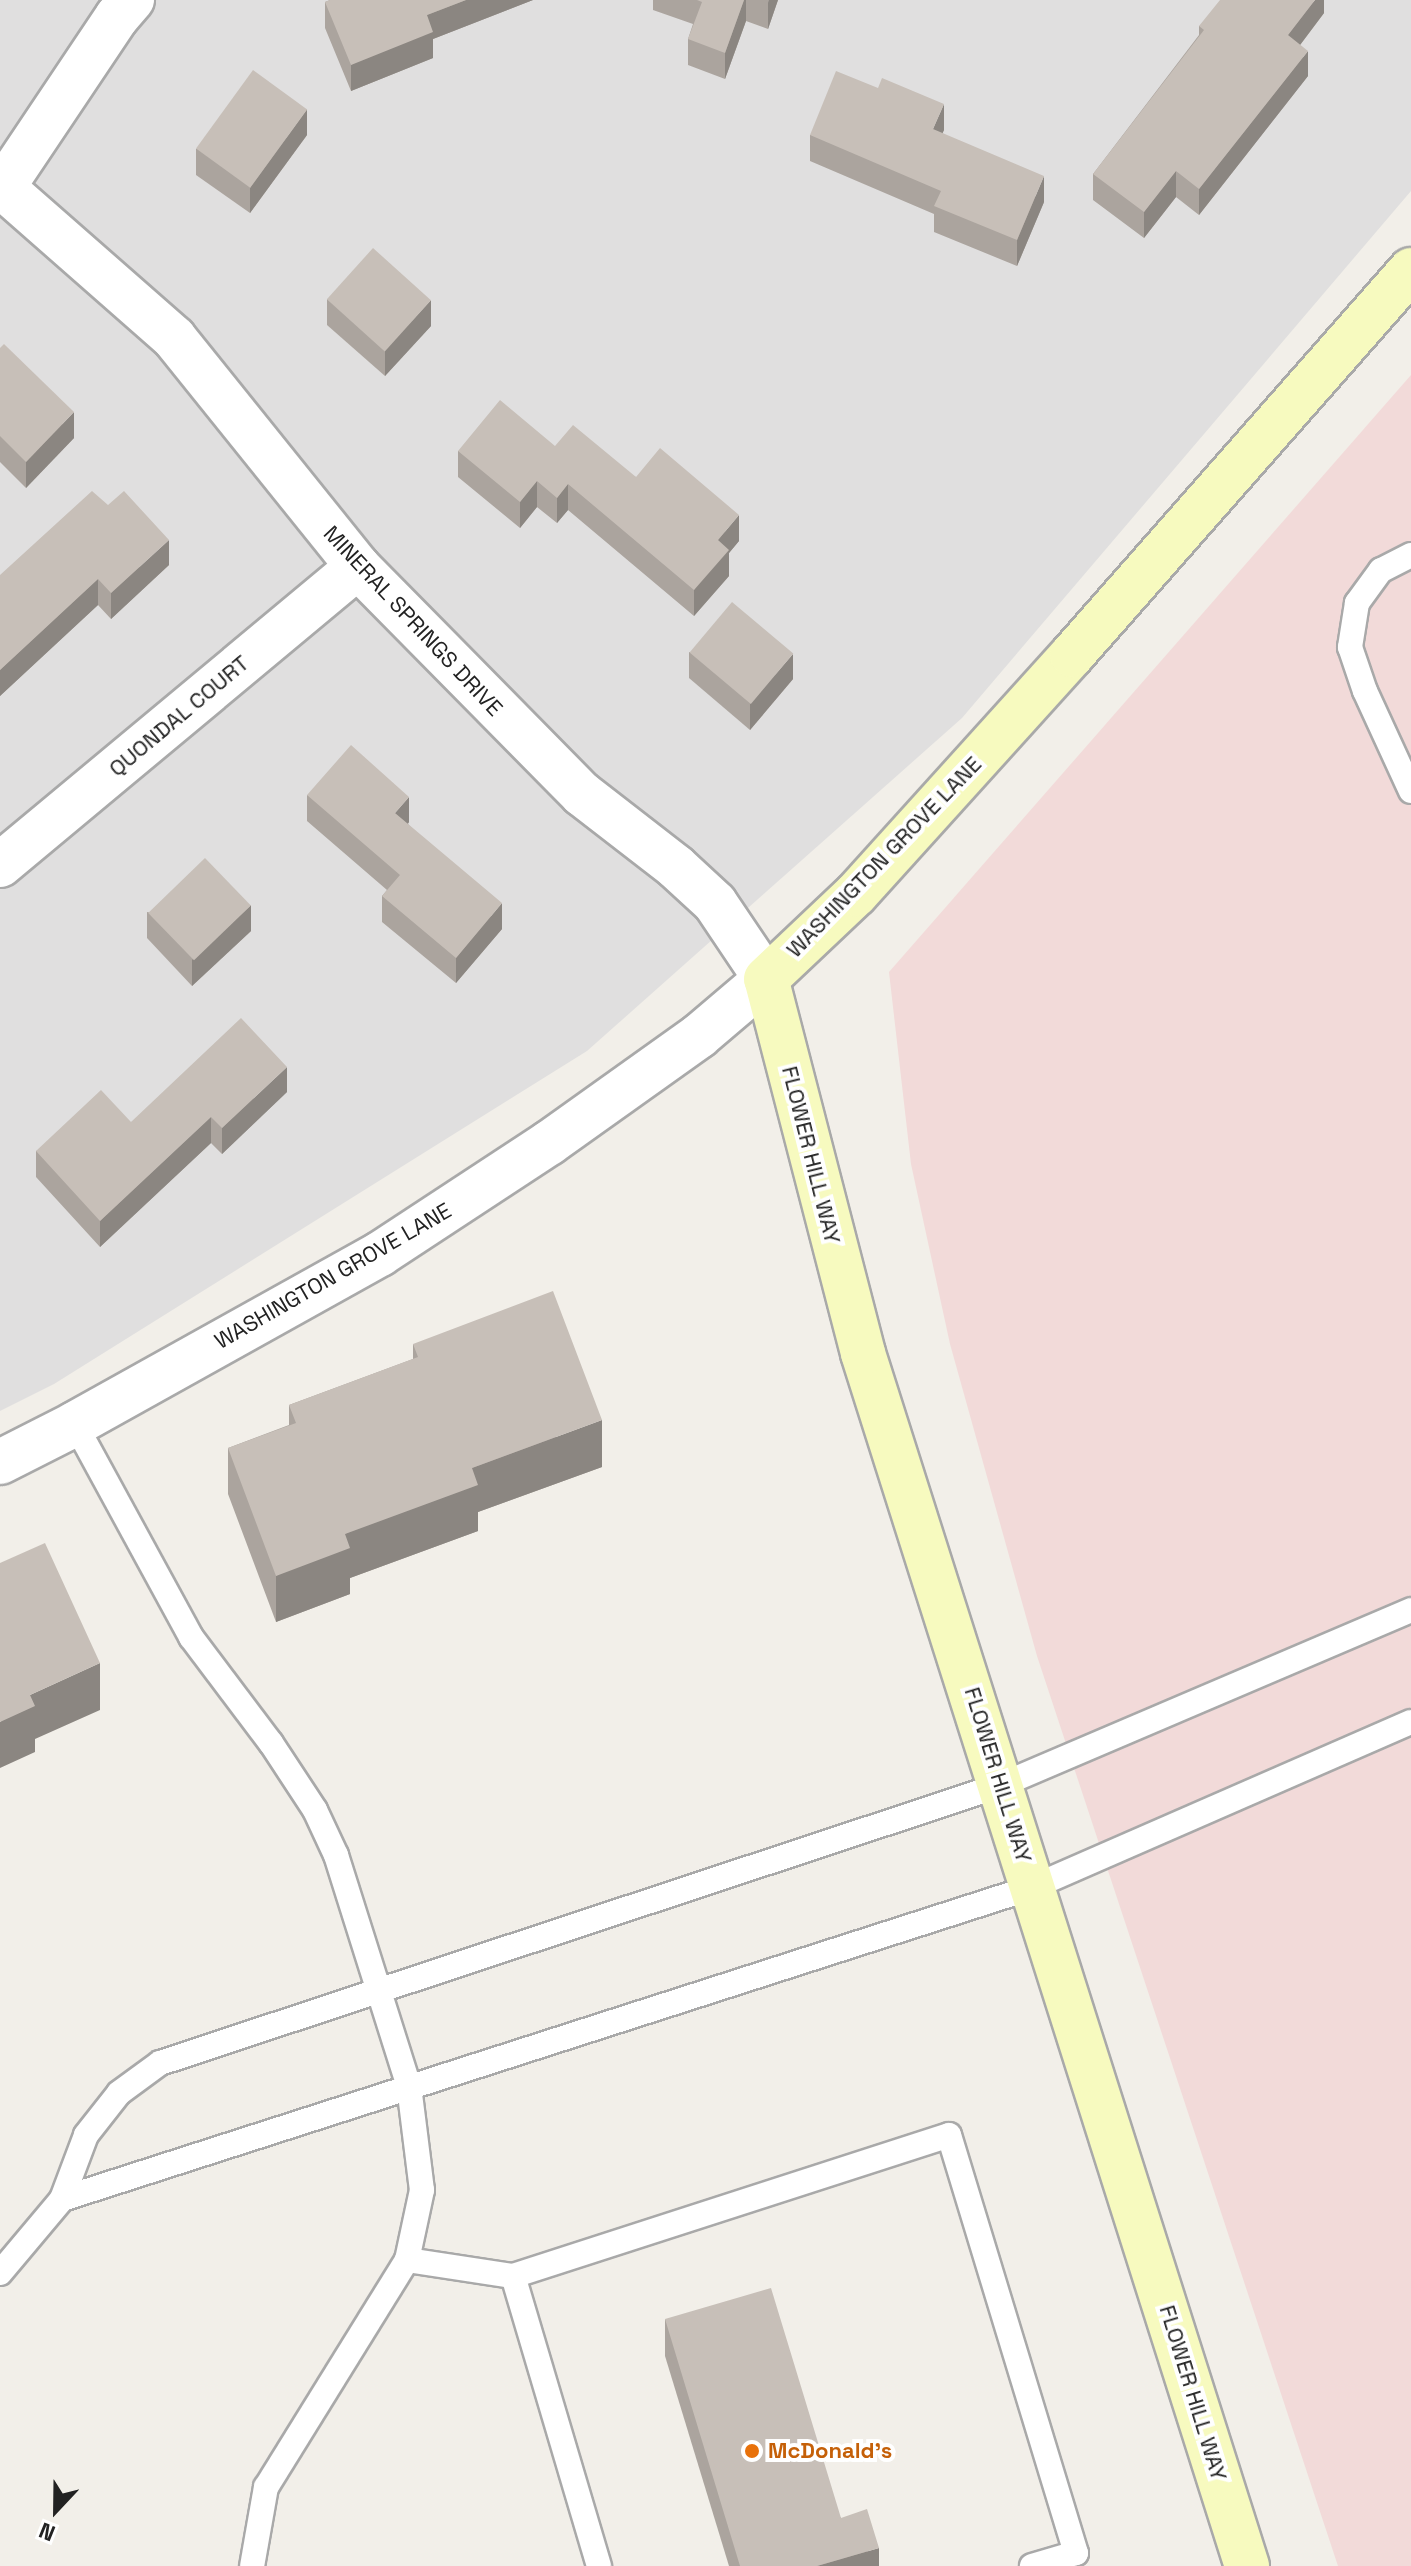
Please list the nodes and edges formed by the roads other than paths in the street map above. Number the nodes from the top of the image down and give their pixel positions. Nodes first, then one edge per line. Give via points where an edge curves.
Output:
1 (132, 0) edge
2 (2, 186) edge
3 (1410, 271) edge
4 (1411, 555) edge
5 (358, 567) junction
6 (1411, 791) edge
7 (0, 865) edge
8 (766, 979) junction
9 (75, 1424) junction
10 (0, 1462) edge
11 (1411, 1610) edge
12 (1411, 1722) edge
13 (1001, 1785) junction
14 (1033, 1887) junction
15 (378, 1991) junction
16 (409, 2086) junction
17 (62, 2199) junction
18 (407, 2260) junction
19 (0, 2273) edge
20 (513, 2276) junction
21 (252, 2566) edge
22 (599, 2566) edge
23 (1032, 2566) edge
24 (1247, 2566) edge

1 - 2 street
2 - 5 street, MINERAL SPRINGS DRIVE via 174,338
3 - 8 street, WASHINGTON GROVE LANE via 856,894
4 - 6 lane via 1381,570 1357,603 1350,647
5 - 7 street, QUONDAL COURT
5 - 8 street, MINERAL SPRINGS DRIVE via 582,794 715,903
8 - 9 street, WASHINGTON GROVE LANE via 699,1036 380,1254
8 - 13 street, FLOWER HILL WAY via 863,1353
9 - 10 street, WASHINGTON GROVE LANE
9 - 15 lane via 191,1637 315,1810 336,1855
11 - 13 lane
12 - 14 lane
13 - 14 street, FLOWER HILL WAY
13 - 15 lane
14 - 16 lane
14 - 24 street, FLOWER HILL WAY
15 - 16 lane
15 - 17 lane via 160,2063 119,2093 86,2135
16 - 17 lane
16 - 18 lane via 422,2190
17 - 19 lane
18 - 20 lane
18 - 21 lane via 266,2487
20 - 22 lane
20 - 23 lane via 949,2135 1076,2553

